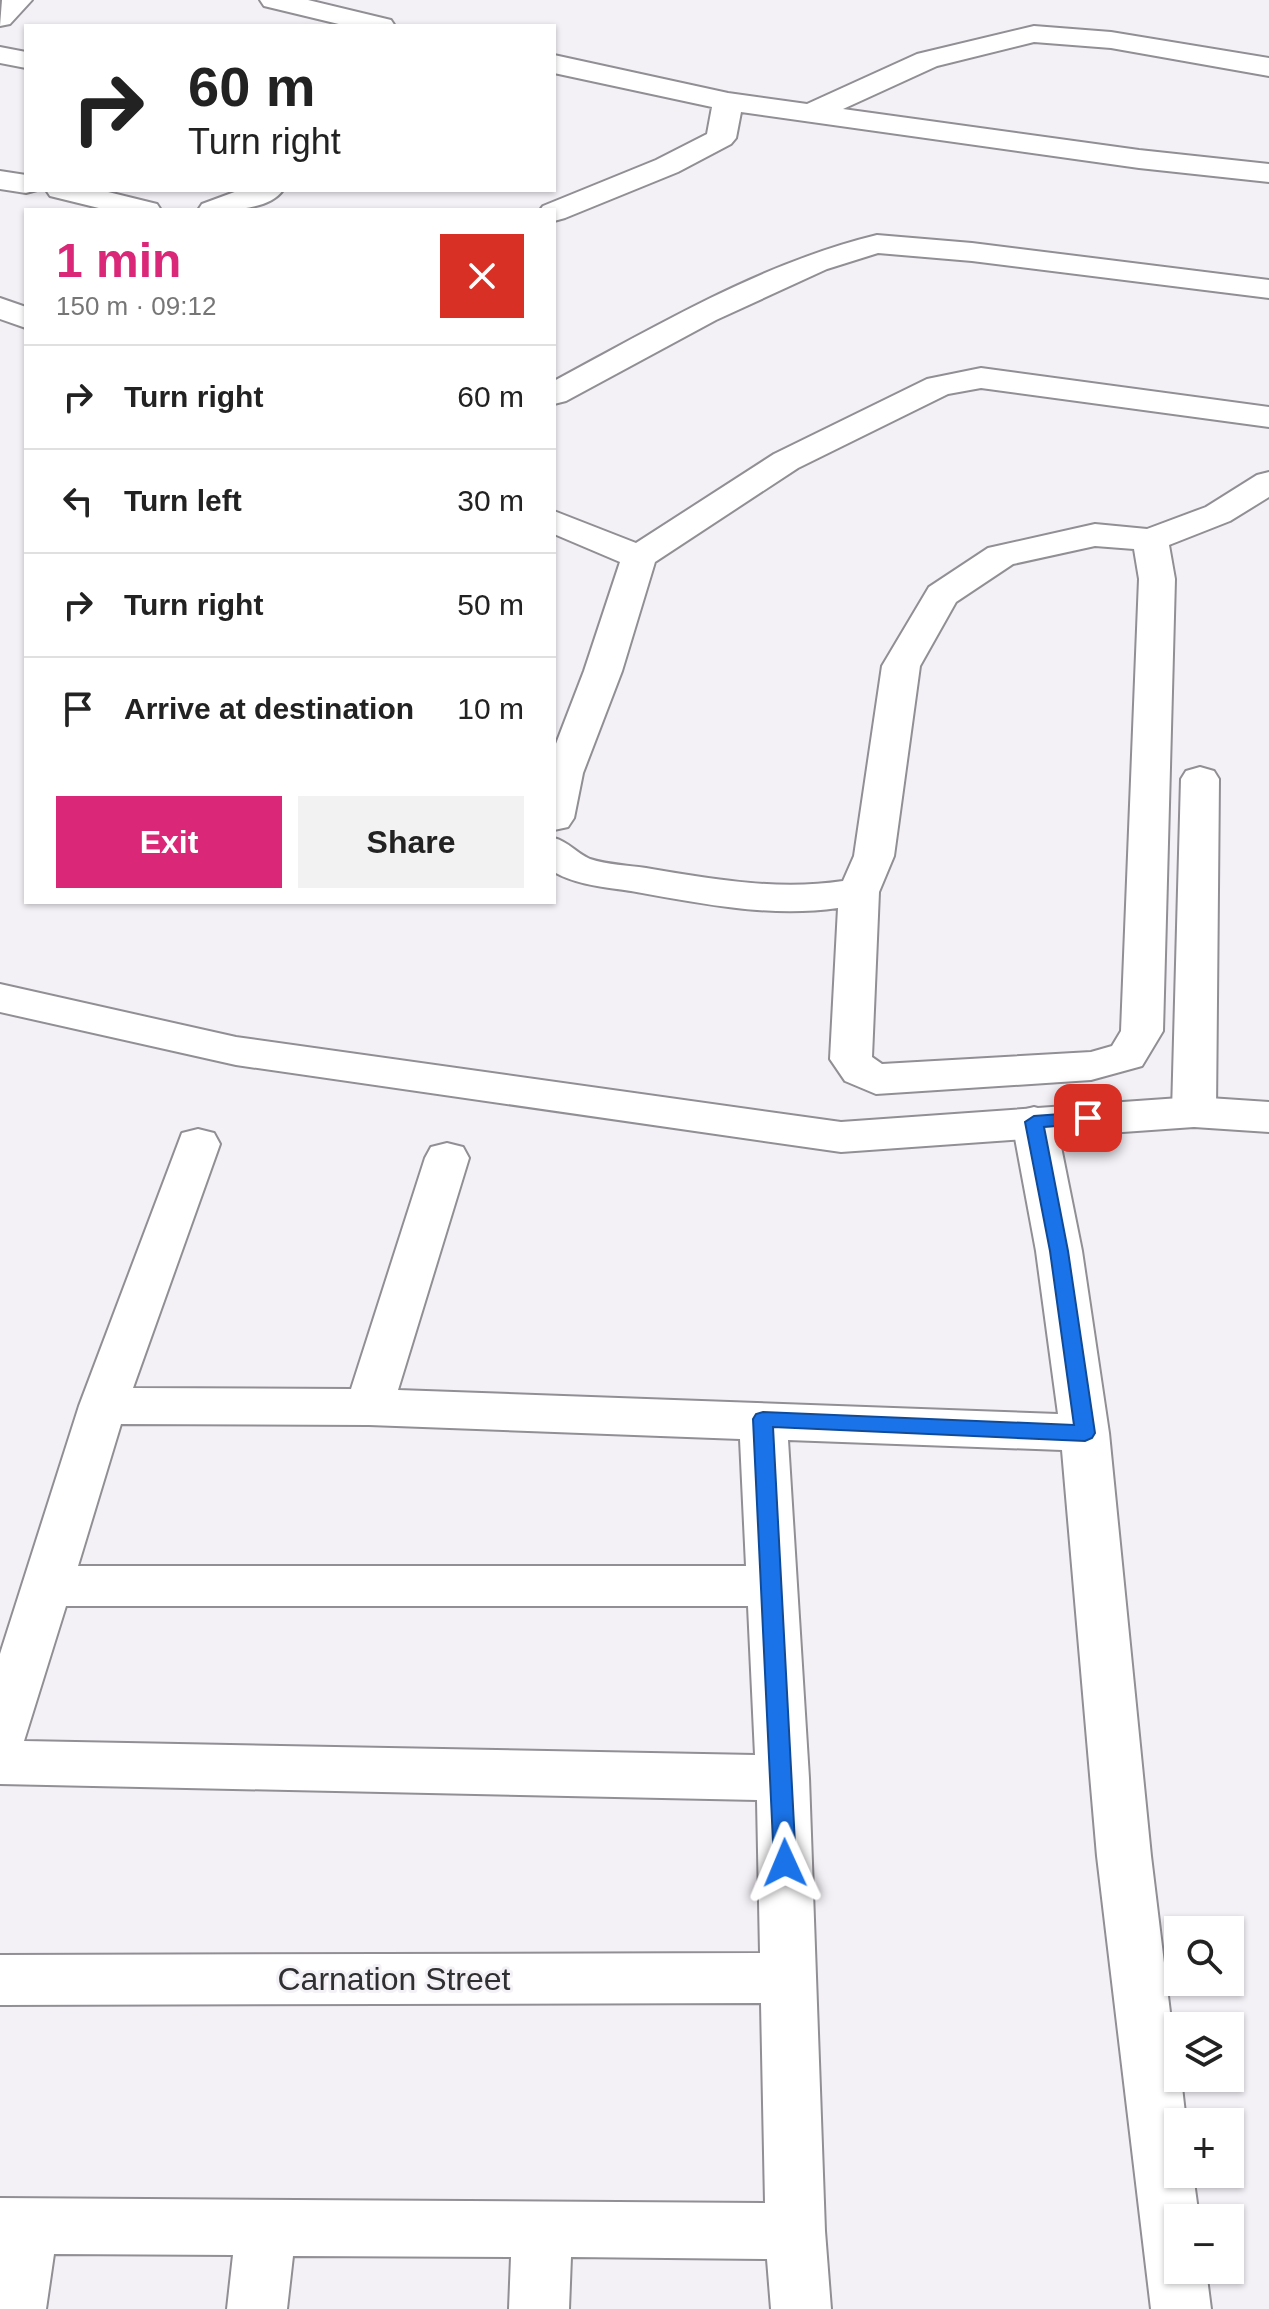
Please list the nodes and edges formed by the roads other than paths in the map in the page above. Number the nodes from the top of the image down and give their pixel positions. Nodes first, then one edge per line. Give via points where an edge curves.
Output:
1 (18, 0) edge
2 (274, 0) edge
3 (0, 18) edge
4 (373, 24) edge
5 (0, 55) edge
6 (24, 60) edge
7 (556, 64) edge
8 (1269, 67) edge
9 (728, 102) junction
10 (811, 113) junction
11 (1269, 173) edge
12 (0, 180) edge
13 (24, 184) edge
14 (70, 192) edge
15 (262, 192) edge
16 (138, 208) edge
17 (218, 208) edge
18 (556, 211) edge
19 (1269, 289) edge
20 (0, 308) edge
21 (24, 317) edge
22 (556, 393) edge
23 (1269, 417) edge
24 (1269, 482) edge
25 (556, 522) edge
26 (1150, 540) junction
27 (639, 557) junction
28 (1200, 779) dead end
29 (556, 809) edge
30 (556, 853) edge
31 (859, 892) junction
32 (0, 998) edge
33 (1194, 1112) junction
34 (1269, 1117) edge
35 (1034, 1122) junction
36 (198, 1144) dead end
37 (447, 1158) dead end
38 (103, 1406) junction
39 (369, 1407) junction
40 (763, 1419) junction
41 (1085, 1433) junction
42 (47, 1586) junction
43 (772, 1586) junction
44 (0, 1736) edge
45 (0, 1762) edge
46 (783, 1778) junction
47 (788, 1978) junction
48 (0, 1980) edge
49 (15, 2226) edge
50 (266, 2228) junction
51 (542, 2229) junction
52 (795, 2231) junction
53 (16, 2309) edge
54 (257, 2309) edge
55 (539, 2309) edge
56 (801, 2309) edge
57 (1181, 2309) edge

1 - 3 street
2 - 4 street
5 - 6 street
7 - 9 street
8 - 10 street via 1111,40 1034,34 927,60
9 - 10 street
9 - 18 street via 721,138
10 - 11 street
12 - 13 street
14 - 16 street
15 - 17 street
19 - 22 street via 877,244 816,262 719,307
20 - 21 street
23 - 27 street via 981,378 939,386 786,461
24 - 26 street via 1218,514
25 - 27 street
26 - 31 street via 1095,535 1001,556 942,595 901,666 874,856
26 - 31 street via 1157,579 1142,1031 1127,1056 1091,1066 876,1079 860,1071 851,1059
27 - 29 street
28 - 33 street
30 - 31 street via 580,870 737,894 832,897
32 - 35 street via 236,1051 841,1137
33 - 34 street
33 - 35 street
35 - 41 street
36 - 38 street
37 - 39 street
38 - 39 street
38 - 42 street
39 - 40 street
40 - 41 street
40 - 43 street
41 - 57 street via 1124,1856
42 - 43 street
42 - 44 street
43 - 46 street
45 - 46 street
46 - 47 street
47 - 48 street, Carnation Street
47 - 52 street
49 - 50 street
49 - 53 street
50 - 51 street
50 - 54 street
51 - 52 street
51 - 55 street
52 - 56 street

